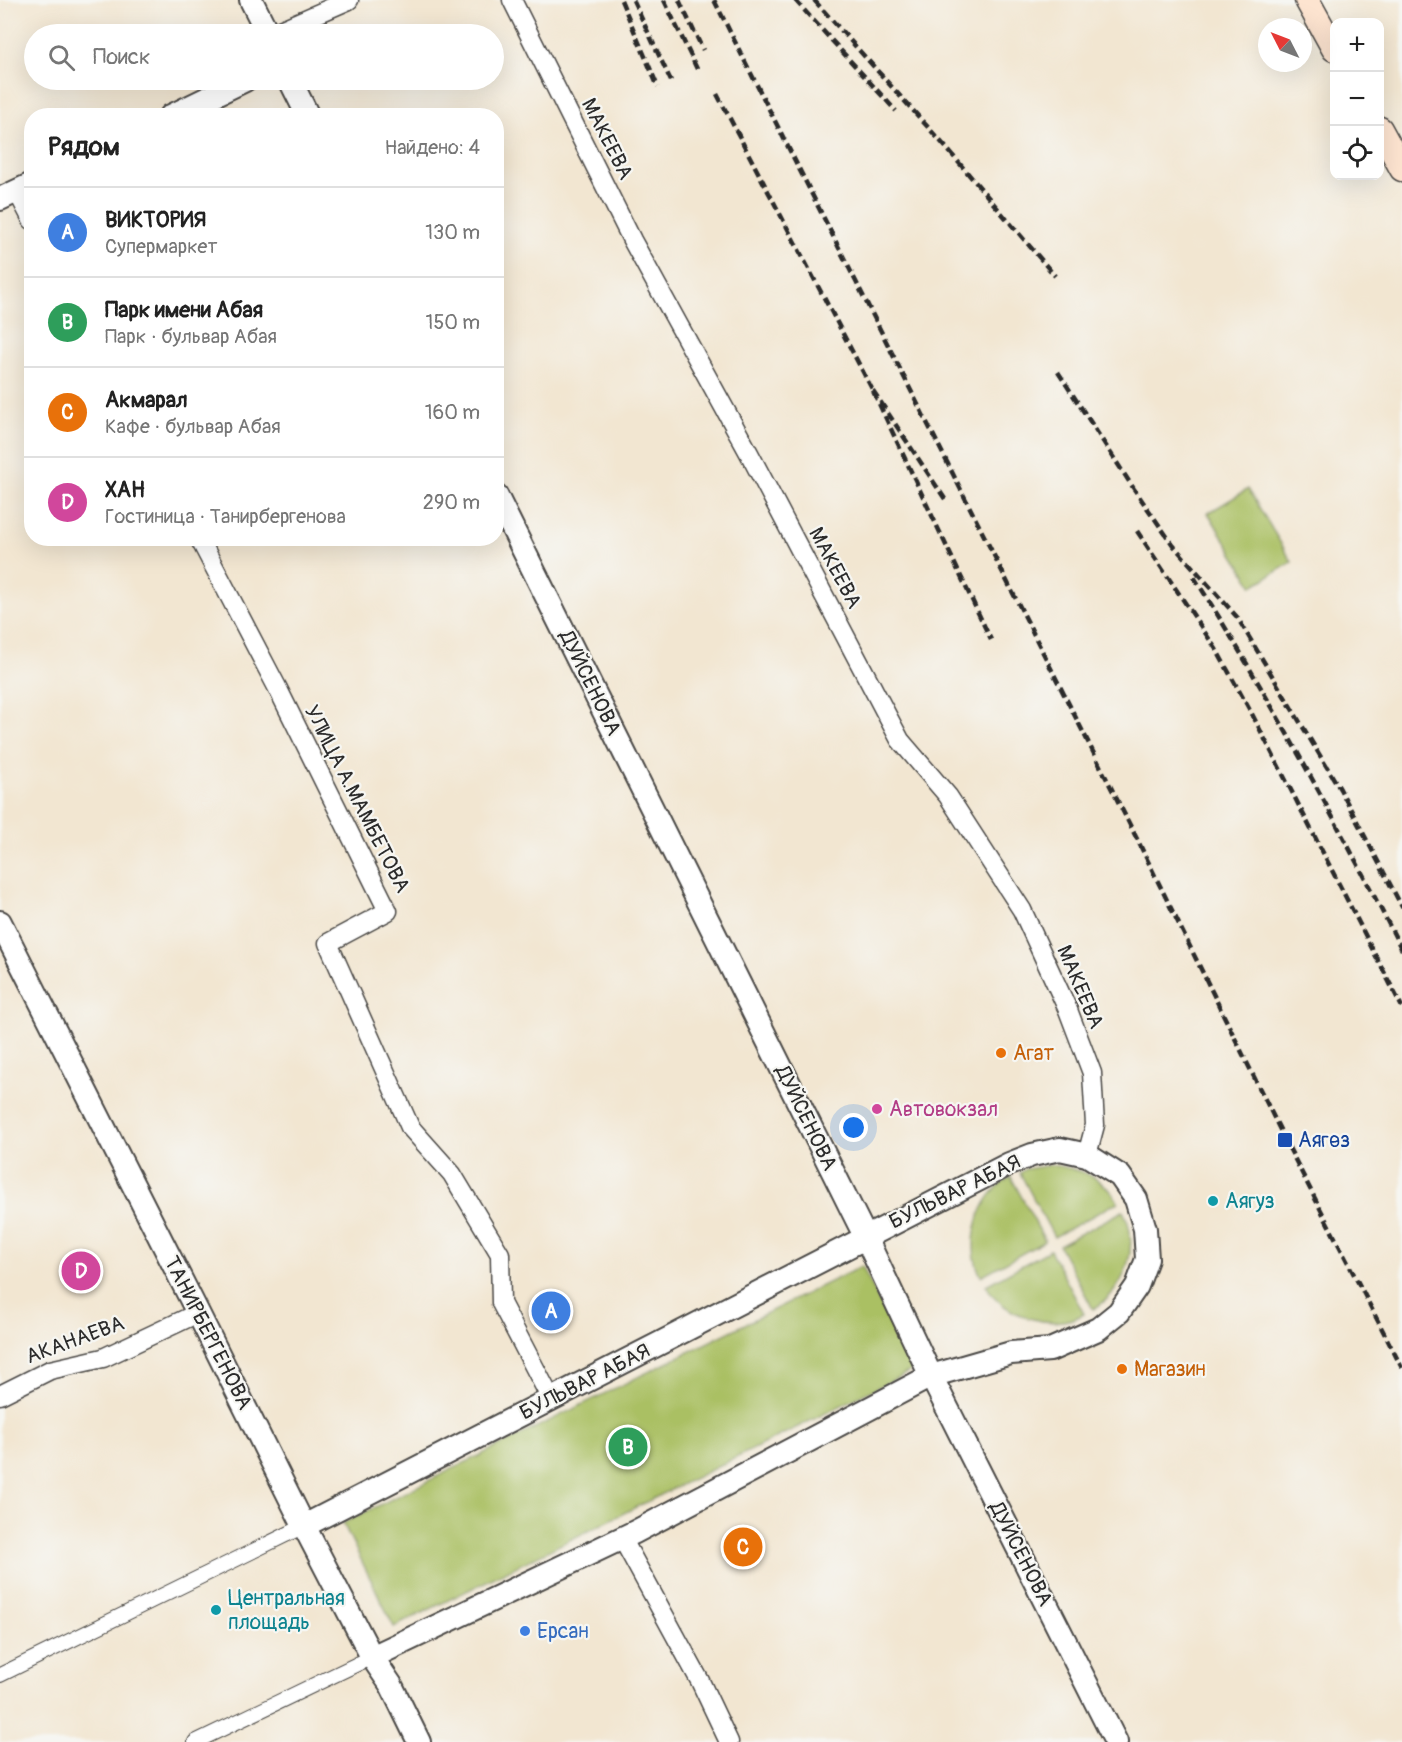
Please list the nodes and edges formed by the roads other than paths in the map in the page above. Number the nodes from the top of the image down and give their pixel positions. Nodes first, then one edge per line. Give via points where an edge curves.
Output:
1 (250, 0) edge
2 (349, 0) edge
3 (512, 0) edge
4 (1307, 0) edge
5 (263, 24) edge
6 (293, 24) edge
7 (1330, 40) edge
8 (224, 90) edge
9 (295, 90) edge
10 (187, 108) edge
11 (304, 108) edge
12 (1384, 136) edge
13 (1402, 169) edge
14 (16, 191) edge
15 (24, 206) edge
16 (504, 511) edge
17 (203, 546) edge
18 (0, 922) edge
19 (1087, 1155) junction
20 (865, 1236) junction
21 (198, 1313) junction
22 (931, 1376) junction
23 (0, 1395) edge
24 (550, 1400) junction
25 (304, 1526) junction
26 (622, 1538) junction
27 (372, 1657) junction
28 (0, 1675) edge
29 (195, 1742) edge
30 (419, 1742) edge
31 (729, 1742) edge
32 (1116, 1742) edge

1 - 5 street
2 - 6 street
3 - 19 street, МАКЕЕВА via 632,240 900,740 948,796 1022,910 1092,1073 1095,1125
4 - 7 main road
8 - 10 street
9 - 11 street
12 - 13 main road
14 - 15 street
16 - 20 street, ДУЙСЕНОВА
17 - 24 street, УЛИЦА А.МАМБЕТОВА via 388,911 328,943 410,1127 452,1174 500,1254 501,1303
18 - 21 street, ТАНИРБЕРГЕНОВА
19 - 20 street, БУЛЬВАР АБАЯ via 1060,1149 1024,1158
19 - 22 street, БУЛЬВАР АБАЯ via 1120,1176 1136,1199 1145,1229 1147,1259 1137,1286 1119,1312 1098,1329 1050,1350 1011,1353
20 - 22 street, ДУЙСЕНОВА
20 - 24 street, БУЛЬВАР АБАЯ
21 - 23 street, АКАНАЕВА via 103,1358 50,1370
21 - 25 street, ТАНИРБЕРГЕНОВА
22 - 26 street
22 - 32 street, ДУЙСЕНОВА
24 - 25 street, БУЛЬВАР АБАЯ
25 - 27 street, ТАНИРБЕРГЕНОВА
25 - 28 street
26 - 27 street
26 - 31 street
27 - 29 street
27 - 30 street, ТАНИРБЕРГЕНОВА via 391,1685

